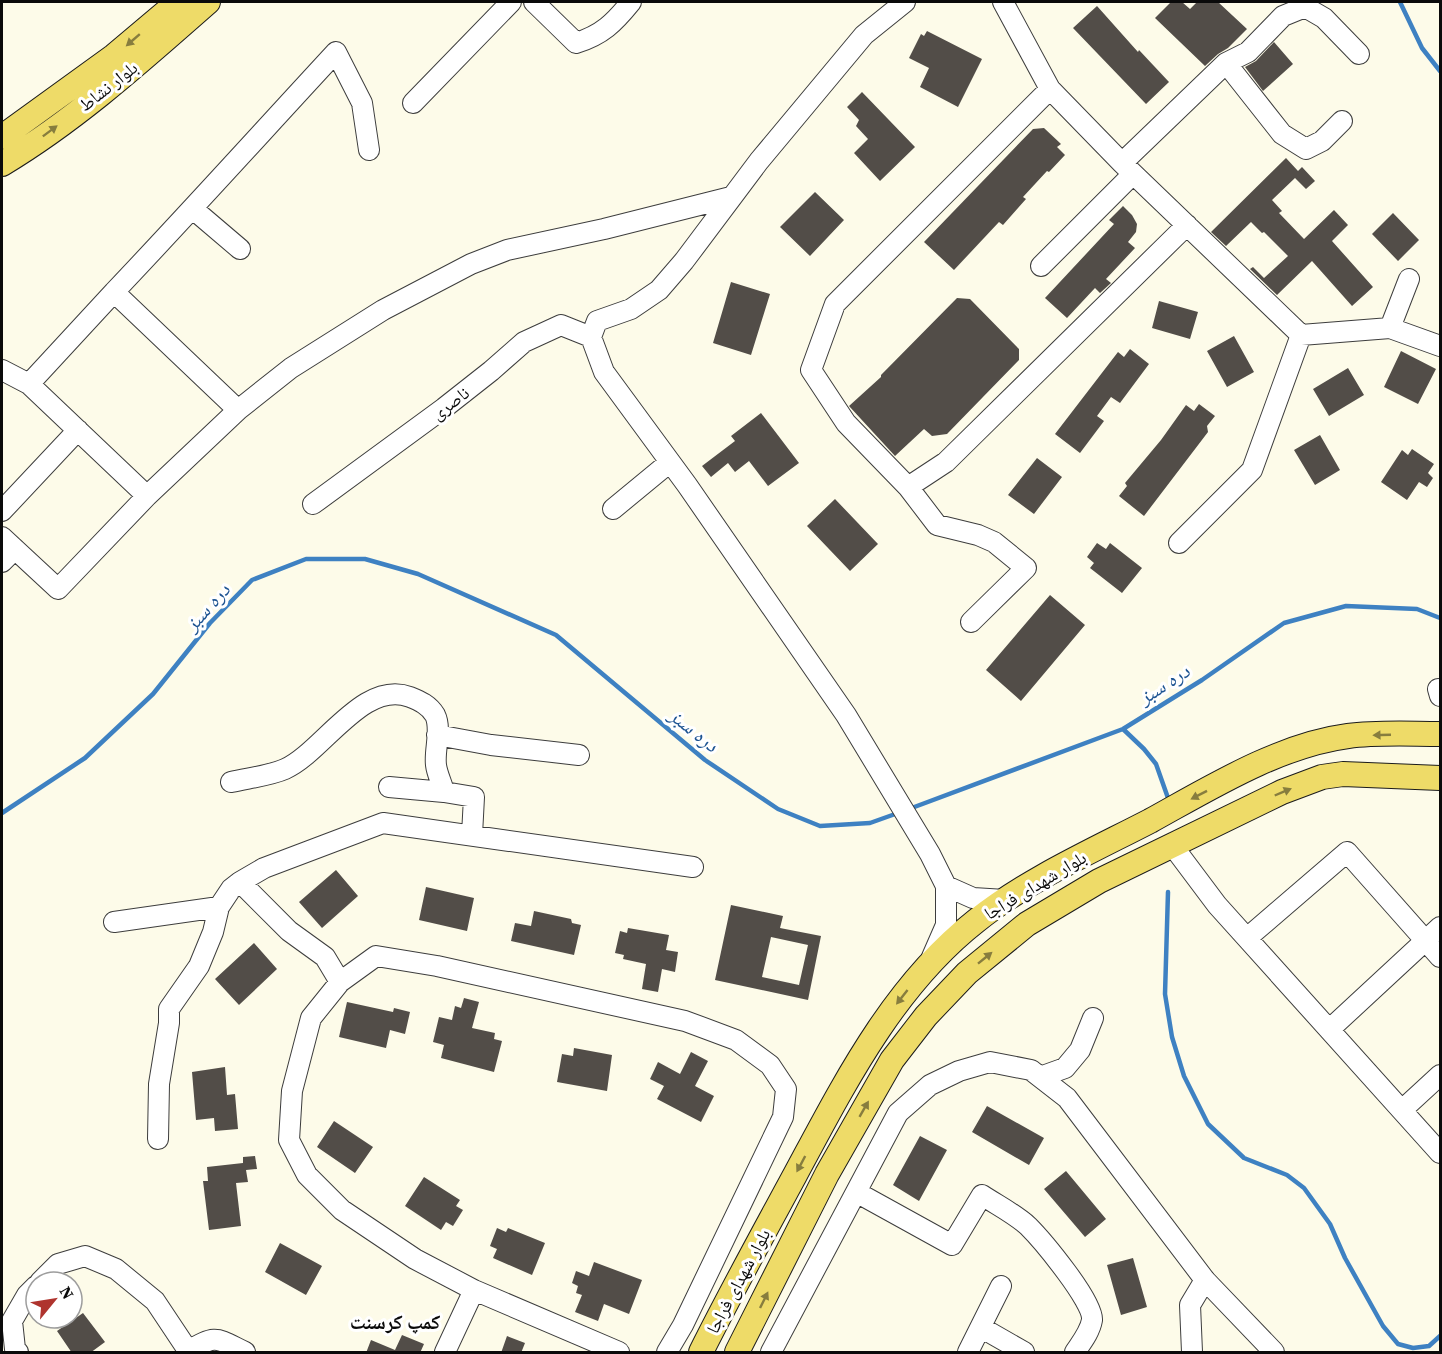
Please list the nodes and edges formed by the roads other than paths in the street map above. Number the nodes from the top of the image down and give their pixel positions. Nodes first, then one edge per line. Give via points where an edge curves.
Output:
1 (178, 2) edge
2 (208, 2) edge
3 (511, 2) edge
4 (534, 2) edge
5 (631, 2) edge
6 (905, 2) edge
7 (1003, 2) edge
8 (1359, 54) dead end
9 (1226, 63) junction
10 (1050, 89) junction
11 (413, 103) dead end
12 (1342, 121) dead end
13 (2, 137) edge
14 (369, 150) dead end
15 (2, 164) edge
16 (1128, 169) junction
17 (730, 197) junction
18 (193, 209) junction
19 (1187, 225) junction
20 (240, 249) dead end
21 (1041, 266) dead end
22 (1409, 279) dead end
23 (114, 292) junction
24 (1390, 328) junction
25 (1301, 335) junction
26 (591, 338) junction
27 (1440, 346) edge
28 (2, 370) edge
29 (29, 384) junction
30 (238, 410) junction
31 (78, 430) junction
32 (670, 462) junction
33 (908, 488) junction
34 (147, 496) junction
35 (313, 504) dead end
36 (613, 509) dead end
37 (2, 511) edge
38 (1179, 543) dead end
39 (6, 550) edge
40 (971, 622) dead end
41 (1440, 734) edge
42 (437, 735) junction
43 (579, 755) dead end
44 (1440, 778) edge
45 (231, 782) dead end
46 (389, 787) dead end
47 (444, 792) junction
48 (472, 835) junction
49 (1172, 845) junction
50 (693, 867) dead end
51 (240, 882) junction
52 (946, 886) junction
53 (1005, 900) junction
54 (219, 907) junction
55 (114, 922) dead end
56 (1434, 934) edge
57 (1247, 938) junction
58 (1440, 957) edge
59 (929, 964) junction
60 (340, 982) junction
61 (1093, 1018) dead end
62 (1330, 1029) junction
63 (1440, 1075) edge
64 (1040, 1077) junction
65 (1402, 1110) junction
66 (158, 1139) dead end
67 (1440, 1153) edge
68 (856, 1192) junction
69 (52, 1270) edge
70 (1205, 1280) junction
71 (1001, 1286) dead end
72 (474, 1290) junction
73 (24, 1300) edge
74 (982, 1328) junction
75 (189, 1352) edge
76 (18, 1353) edge
77 (245, 1353) edge
78 (445, 1353) edge
79 (619, 1353) edge
80 (667, 1353) edge
81 (701, 1353) edge
82 (737, 1353) edge
83 (771, 1353) edge
84 (968, 1353) edge
85 (1024, 1353) edge
86 (1075, 1353) edge
87 (1192, 1353) edge
88 (1274, 1353) edge

1 -> 13 main road, بلوار نشاط via 114,57
15 -> 2 main road, بلوار نشاط via 125,74
3 - 11 street
4 - 5 street via 576,43 594,38
6 - 17 street via 864,35
7 - 10 street
8 - 9 street via 1324,18 1305,7 1283,16 1248,52
9 - 12 street via 1282,134 1306,149 1322,141
9 - 16 street
10 - 16 street
10 - 33 street via 836,304 811,370 846,423
14 - 18 street via 362,103 336,52
16 - 19 street
16 - 21 street
17 - 26 street via 659,290 631,309 597,321
17 - 30 street via 507,250 471,264 365,321 291,368
18 - 20 street
18 - 23 street
19 - 25 street
19 - 33 street via 946,462
22 - 24 street
23 - 29 street
23 - 30 street
24 - 25 street
24 - 27 street
25 - 38 street via 1252,470
26 - 32 street via 604,372
26 - 35 street, ناصری via 561,324 524,342 444,408
28 - 29 street
29 - 31 street
30 - 34 street
31 - 34 street
31 - 37 street
32 - 36 street
32 - 52 street via 846,716
33 - 40 street via 937,525 994,542 1026,568
34 - 39 street via 58,589
41 -> 53 main road, بلوار شهدای فراجا via 1348,736 1295,750 1186,801
42 - 43 street
42 - 45 street via 436,717 423,702 400,693 356,709 284,770
42 - 47 street via 436,766
49 -> 44 main road, بلوار شهدای فراجا via 1322,777 1343,774
46 - 47 street
47 - 48 street via 474,797
48 - 50 street
48 - 51 street via 383,823 264,868
49 - 57 street
82 -> 49 main road, بلوار شهدای فراجا via 826,1174 892,1060 926,1016 967,973 1027,924 1099,880
51 - 54 street
51 - 60 street via 289,931 325,957
52 - 53 street via 973,898
52 - 59 street via 946,925
53 - 59 main road, بلوار شهدای فراجا via 976,920
54 - 55 street
54 - 66 street via 199,966 169,1010 159,1084
56 - 57 street via 1347,852
56 - 58 street
56 - 62 street
57 - 62 street
59 -> 81 main road, بلوار شهدای فراجا via 842,1086
60 - 72 street via 311,1018 292,1090 289,1140 307,1175 342,1210 415,1259
60 - 80 street via 376,956 437,966 686,1021 736,1041 770,1065 786,1089 783,1117
61 - 64 street via 1080,1050 1065,1068
62 - 65 street
63 - 65 street
64 - 68 street via 1031,1070 990,1062 959,1071 930,1086 898,1113
64 - 70 street via 1067,1098
65 - 67 street
68 - 83 street
68 - 86 street via 952,1245 982,1195 1027,1226 1088,1303 1092,1318 1089,1330
69 - 75 street via 58,1264 85,1256 116,1269 155,1301
70 - 87 street via 1190,1305
70 - 88 street
71 - 74 street
72 - 78 street
72 - 79 street
73 - 76 street via 12,1321
74 - 84 street
74 - 85 street
75 - 77 street via 208,1340 219,1339

